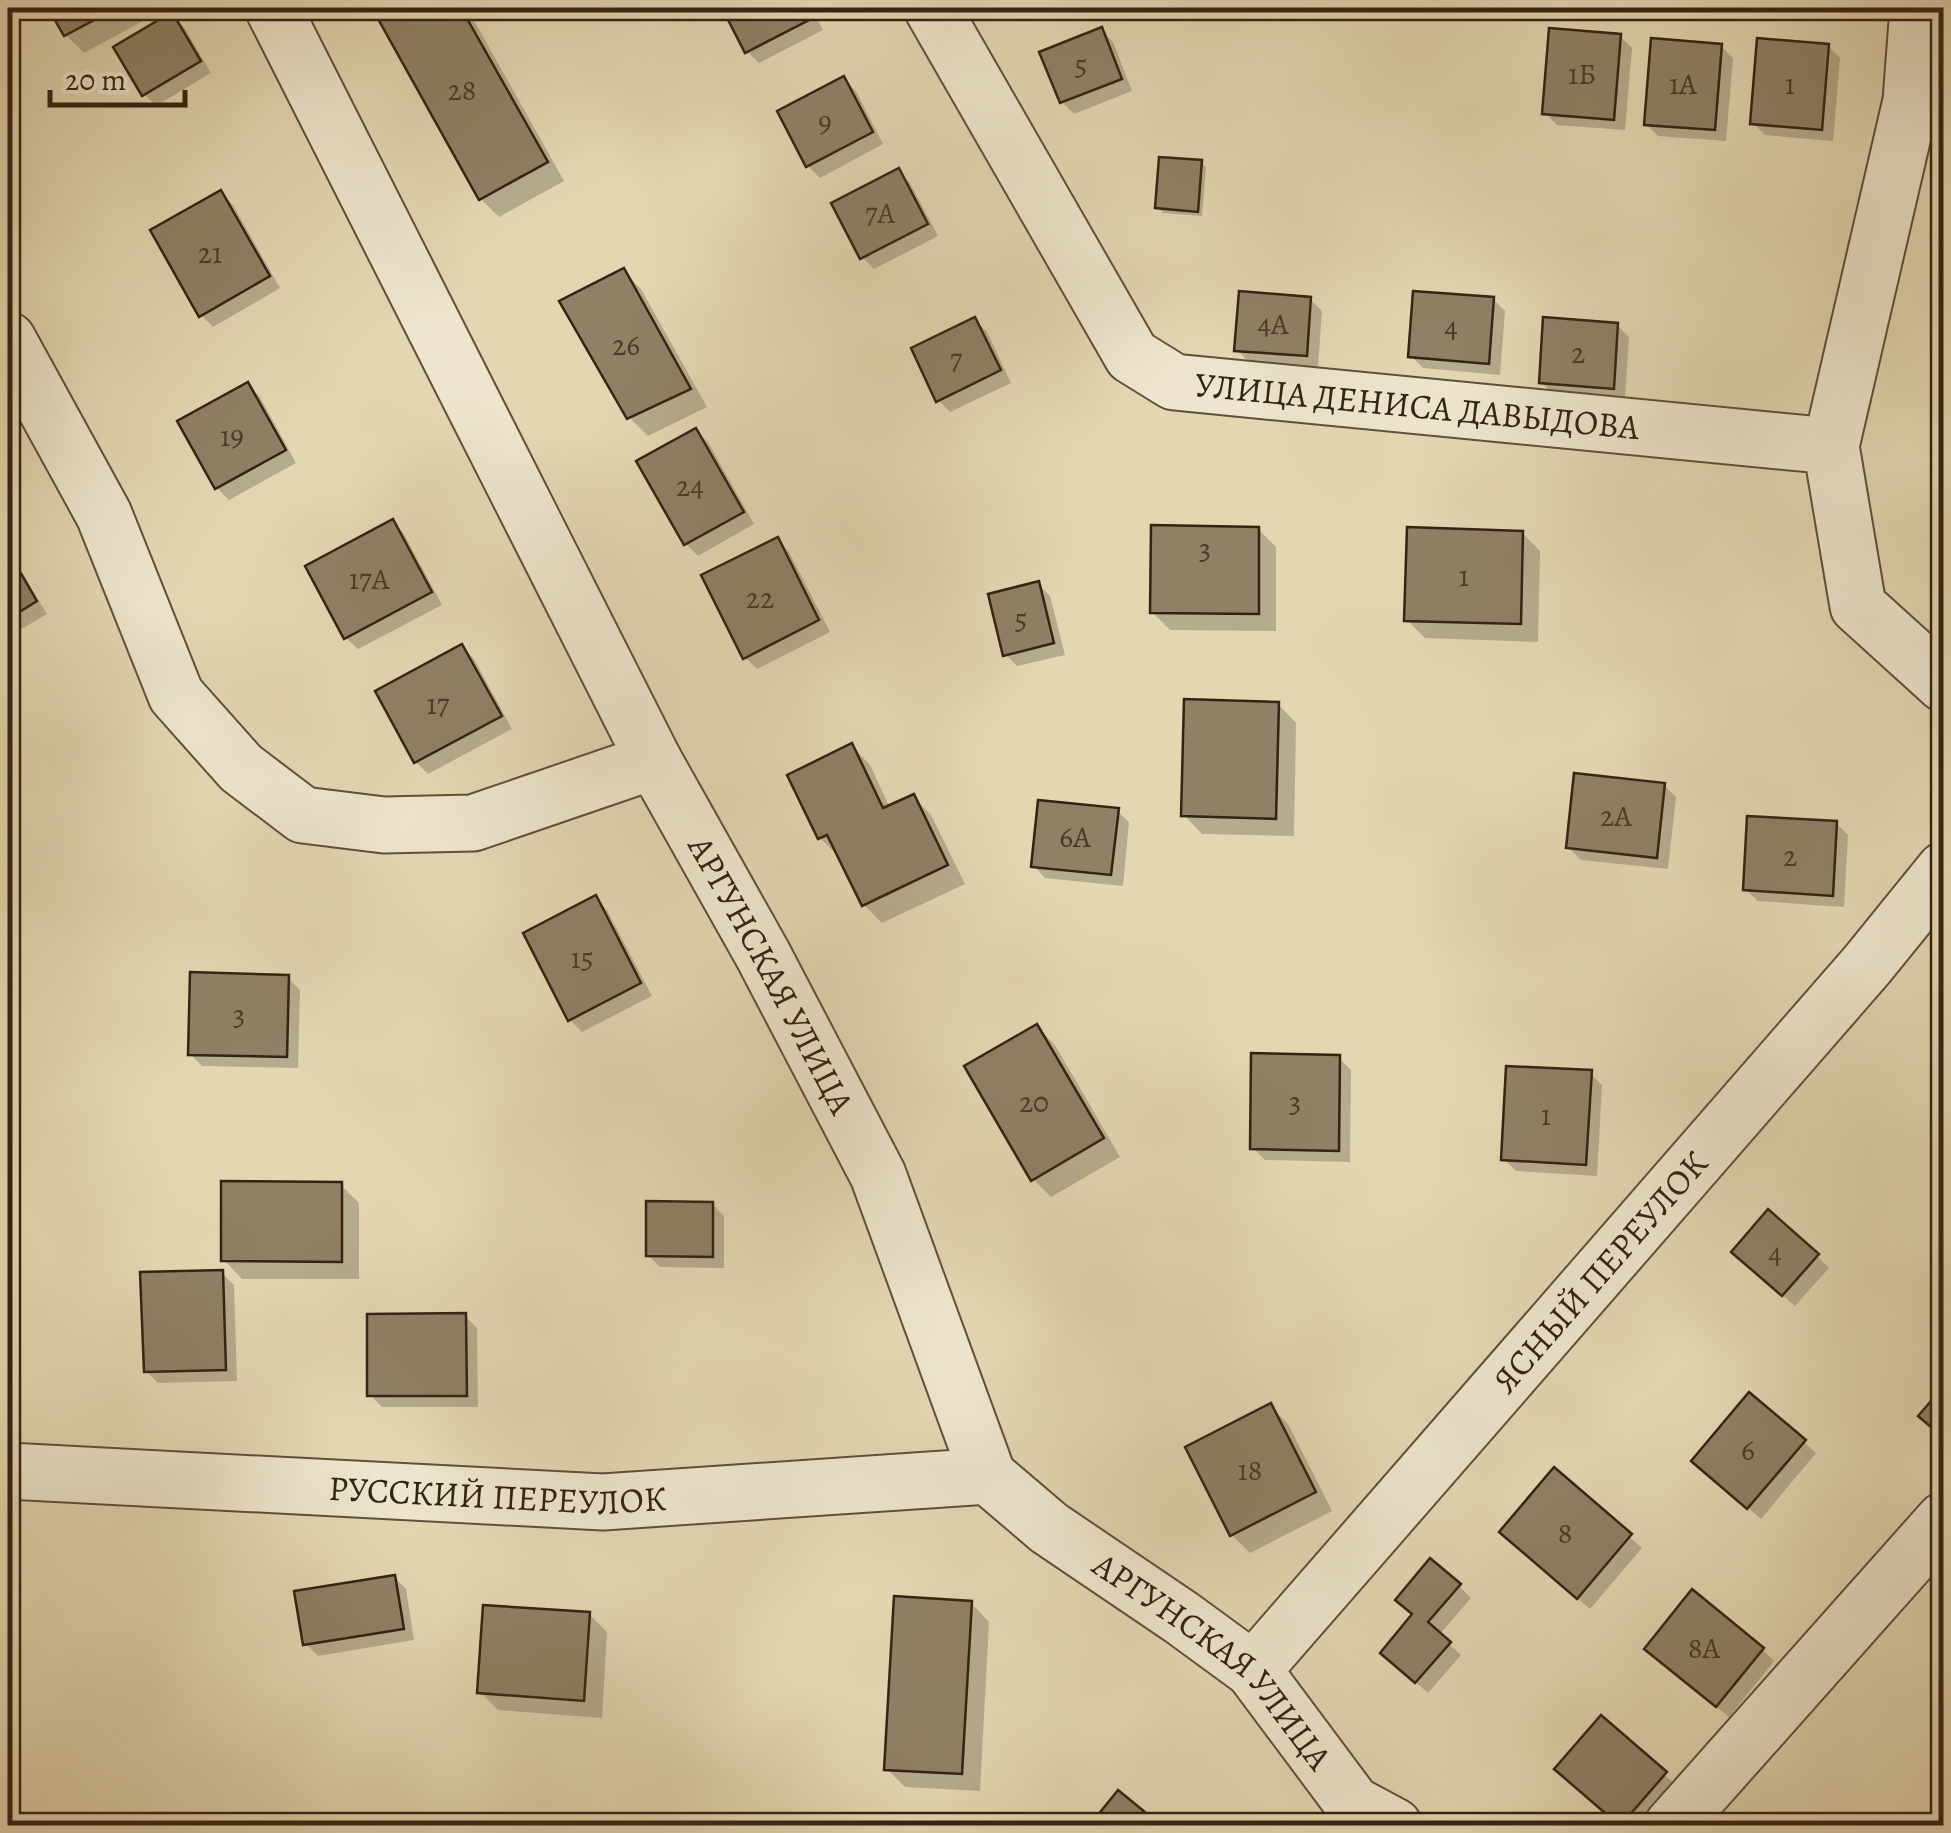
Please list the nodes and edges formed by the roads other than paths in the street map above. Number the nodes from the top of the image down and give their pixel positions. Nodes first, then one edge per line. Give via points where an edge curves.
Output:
1 (273, 8) edge
2 (932, 8) edge
3 (1918, 8) edge
4 (1930, 8) edge
5 (1944, 13) edge
6 (8, 340) edge
7 (1832, 446) junction
8 (1944, 684) edge
9 (654, 761) junction
10 (1944, 870) edge
11 (8, 1472) edge
12 (988, 1476) junction
13 (1944, 1520) edge
14 (1254, 1670) junction
15 (1361, 1818) edge
16 (1672, 1826) edge

1 - 9 street, АРГУНСКАЯ УЛИЦА
2 - 7 street, УЛИЦА ДЕНИСА ДАВЫДОВА via 1132,356 1174,382
3 - 7 street via 1911,101
4 - 5 street
6 - 9 street via 104,515 176,694 241,768 303,815 384,825 474,823
7 - 8 street via 1858,606
9 - 12 street, АРГУНСКАЯ УЛИЦА via 878,1176
10 - 14 street, ЯСНЫЙ ПЕРЕУЛОК
11 - 12 street, РУССКИЙ ПЕРЕУЛОК via 602,1502
12 - 14 street, АРГУНСКАЯ УЛИЦА via 1049,1528
13 - 16 street
14 - 15 street, АРГУНСКАЯ УЛИЦА

